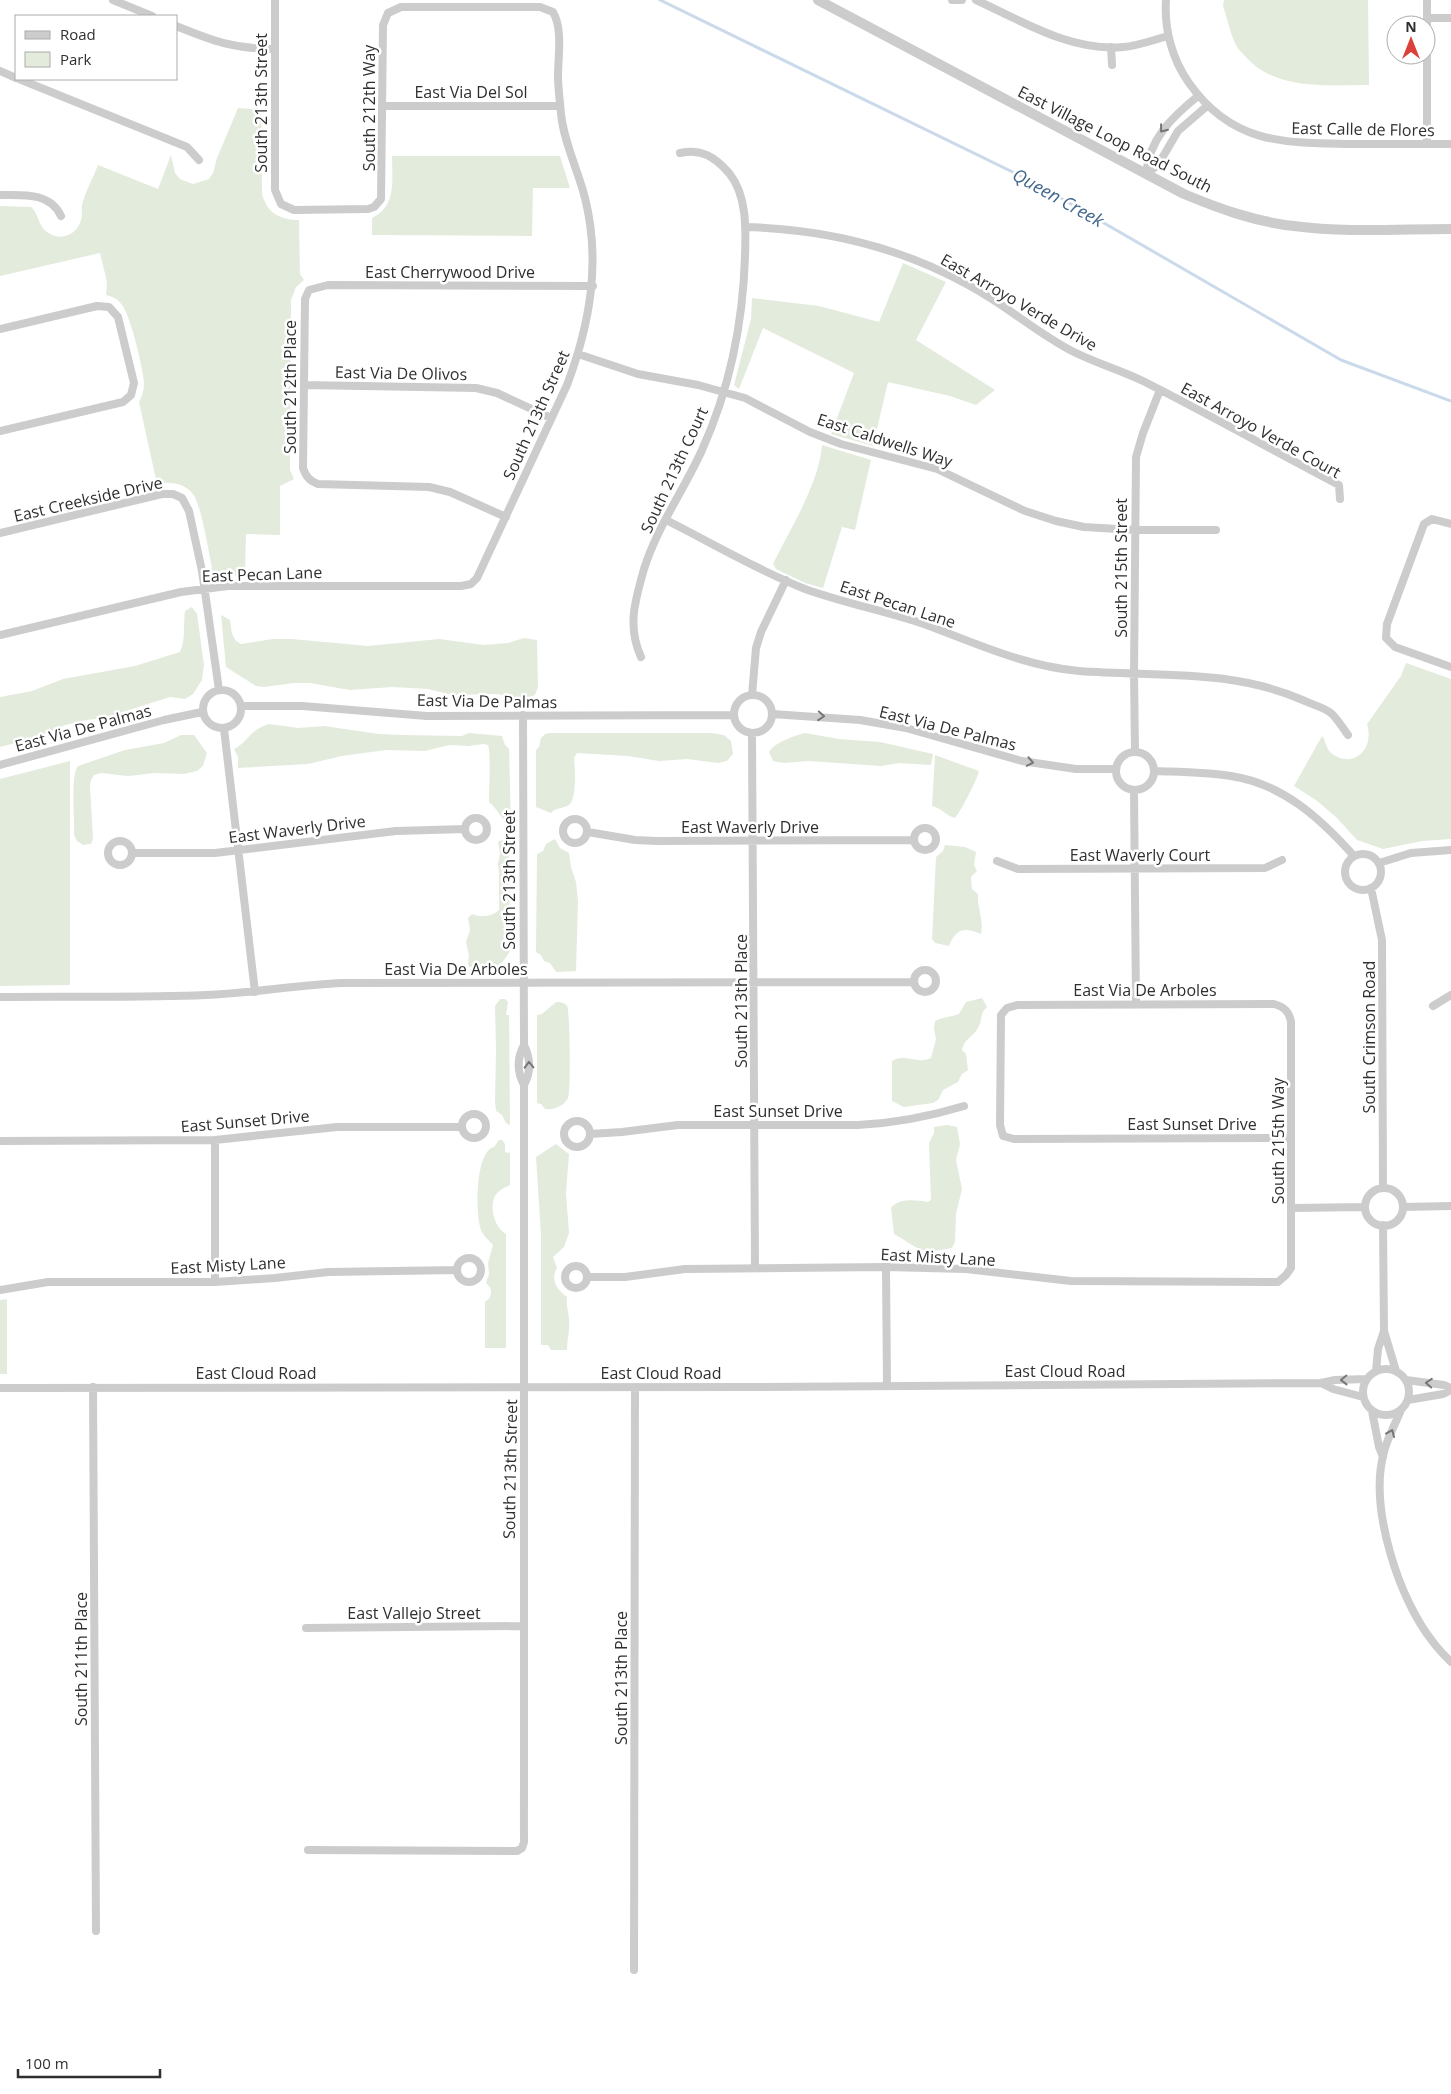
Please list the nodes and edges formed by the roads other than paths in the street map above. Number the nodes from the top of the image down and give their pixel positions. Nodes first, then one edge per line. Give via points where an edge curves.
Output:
1 (112, 0) edge
2 (275, 0) edge
3 (818, 0) edge
4 (952, 0) edge
5 (962, 0) edge
6 (976, 0) edge
7 (1166, 0) edge
8 (1427, 0) edge
9 (553, 12) joint
10 (150, 15) edge
11 (1427, 15) edge
12 (1436, 18) edge
13 (1451, 18) edge
14 (178, 27) edge
15 (1168, 36) junction
16 (1111, 47) junction
17 (275, 49) junction
18 (1112, 65) dead end
19 (1427, 65) edge
20 (0, 71) edge
21 (15, 77) edge
22 (23, 80) edge
23 (1198, 96) junction
24 (383, 106) junction
25 (560, 106) junction
26 (1207, 106) junction
27 (1427, 144) junction
28 (1451, 144) edge
29 (680, 153) dead end
30 (199, 160) dead end
31 (1146, 174) junction
32 (0, 196) edge
33 (378, 204) joint
34 (61, 216) dead end
35 (745, 227) junction
36 (1451, 229) edge
37 (593, 286) junction
38 (309, 290) joint
39 (0, 329) edge
40 (578, 354) junction
41 (304, 386) junction
42 (1160, 390) junction
43 (725, 391) junction
44 (551, 418) junction
45 (0, 431) edge
46 (1340, 499) dead end
47 (506, 517) junction
48 (666, 520) junction
49 (1451, 524) edge
50 (1135, 530) junction
51 (1216, 530) dead end
52 (0, 534) edge
53 (786, 580) junction
54 (471, 584) joint
55 (204, 588) junction
56 (0, 635) edge
57 (640, 658) dead end
58 (1451, 667) edge
59 (1134, 674) junction
60 (219, 690) junction
61 (752, 695) junction
62 (241, 706) junction
63 (202, 712) junction
64 (772, 714) junction
65 (733, 715) junction
66 (522, 716) junction
67 (224, 728) junction
68 (752, 734) junction
69 (1348, 735) dead end
70 (1136, 752) junction
71 (0, 765) edge
72 (1116, 770) junction
73 (1154, 771) junction
74 (1134, 790) junction
75 (465, 829) dead end
76 (588, 832) dead end
77 (753, 840) junction
78 (914, 840) dead end
79 (238, 850) junction
80 (1451, 850) edge
81 (133, 853) dead end
82 (1354, 856) junction
83 (1282, 860) dead end
84 (996, 861) dead end
85 (1379, 863) junction
86 (1134, 869) junction
87 (1371, 888) junction
88 (524, 982) junction
89 (755, 982) junction
90 (914, 982) dead end
91 (255, 992) junction
92 (1451, 995) edge
93 (0, 996) edge
94 (1136, 1004) junction
95 (1433, 1006) dead end
96 (1283, 1007) joint
97 (964, 1106) dead end
98 (755, 1125) junction
99 (462, 1127) dead end
100 (590, 1134) dead end
101 (1003, 1136) joint
102 (1291, 1138) junction
103 (215, 1140) junction
104 (0, 1141) edge
105 (1383, 1188) junction
106 (1451, 1206) edge
107 (1365, 1207) junction
108 (1403, 1207) junction
109 (1292, 1208) junction
110 (1383, 1225) junction
111 (886, 1267) junction
112 (755, 1268) junction
113 (457, 1270) dead end
114 (1286, 1275) joint
115 (587, 1277) dead end
116 (215, 1282) junction
117 (0, 1290) edge
118 (1384, 1331) junction
119 (1376, 1372) junction
120 (1396, 1372) junction
121 (1367, 1379) junction
122 (1406, 1380) junction
123 (1321, 1382) junction
124 (887, 1386) junction
125 (93, 1387) junction
126 (525, 1387) junction
127 (635, 1387) junction
128 (0, 1388) edge
129 (1451, 1389) edge
130 (1363, 1397) junction
131 (1408, 1400) junction
132 (1372, 1410) junction
133 (1401, 1410) junction
134 (1383, 1457) junction
135 (523, 1626) junction
136 (306, 1628) dead end
137 (1451, 1662) edge
138 (308, 1850) dead end
139 (96, 1931) dead end
140 (634, 1970) dead end

1 - 10 street
2 - 17 street, South 213th Street
3 - 31 street, East Village Loop Road South
4 - 5 street
6 - 16 street via 1064,40 1094,48
7 - 15 street
8 - 11 street
9 - 24 street, South 212th Way via 540,7 401,7 388,13 384,25
9 - 25 street, South 213th Street via 558,24
12 - 13 street
14 - 17 street via 224,44
15 - 16 street via 1125,47
15 - 23 street via 1180,71
16 - 18 street
17 - 33 street, South 213th Street via 275,190 281,204 294,210 368,209
19 - 27 street
20 - 21 street
22 - 30 street via 187,147
23 - 26 street, East Calle de Flores
23 -> 31 street via 1175,114 1159,134 1147,160
24 - 25 street, East Via Del Sol
24 - 33 street, South 212th Way via 382,198
25 - 37 street, South 213th Street via 588,214
26 - 27 street, East Calle de Flores via 1231,124 1264,138 1299,144
26 - 31 street via 1178,131 1158,165
27 - 28 street, East Calle de Flores
29 - 35 street, South 213th Court via 693,150 705,153 725,169 741,194
31 - 36 street, East Village Loop Road South via 1224,210 1294,226
32 - 34 street via 22,195 48,200
35 - 42 street, East Arroyo Verde Drive via 827,234 854,239 905,256 970,286 1081,356
35 - 43 street, South 213th Court via 740,324
37 - 38 street, East Cherrywood Drive via 328,285
37 - 40 street, South 213th Street
38 - 41 street, South 212th Place via 304,307
39 - 45 street via 97,306 109,307 118,317 134,383 131,395 124,402
40 - 43 street, East Caldwells Way via 638,374
40 - 44 street, South 213th Street
41 - 44 street, East Via De Olivos via 476,388 497,393
41 - 47 street, South 212th Place via 303,468 312,482 429,487 450,492
42 - 46 street, East Arroyo Verde Court via 1339,485
42 - 50 street, South 215th Street via 1136,457
43 - 48 street, South 213th Court via 702,450
43 - 50 street, East Caldwells Way via 810,432 937,470 1056,522
44 - 47 street, South 213th Street
47 - 54 street, South 213th Street via 478,578
48 - 53 street, East Pecan Lane
48 - 57 street, South 213th Court via 645,567 634,612 632,631
49 - 58 street via 1432,519 1424,524 1387,624 1386,638 1395,647
50 - 51 street, East Caldwells Way
50 - 59 street, South 215th Street
52 - 55 street, East Creekside Drive via 173,494 182,498 188,511
53 - 59 street, East Pecan Lane via 832,598 900,616 1016,658 1077,671
53 - 61 street via 756,648
54 - 55 street, East Pecan Lane
55 - 56 street, East Pecan Lane
55 - 60 street
59 - 69 street, East Pecan Lane via 1225,678 1259,684 1331,713
59 - 70 street, South 215th Street
60 - 62 street via 231,692
60 - 63 street via 204,700
61 - 64 street via 764,699
61 - 65 street via 741,699
62 - 66 street, East Via De Palmas via 302,706 427,716
62 - 67 street via 239,718
63 - 67 street via 210,725
63 - 71 street, East Via De Palmas
64 - 68 street via 764,730
64 -> 72 street, East Via De Palmas via 860,720 915,730 1022,760
65 - 66 street, East Via De Palmas
65 - 68 street via 739,728
66 - 88 street, South 213th Street
67 - 79 street
68 - 77 street, South 213th Place
70 - 72 street via 1120,759
70 - 73 street via 1147,756
72 - 74 street via 1119,781
73 - 74 street via 1145,786
73 - 82 street via 1230,776 1258,782 1307,809
74 - 86 street
75 - 79 street, East Waverly Drive via 390,832
76 - 77 street, East Waverly Drive via 635,840
77 - 78 street, East Waverly Drive
77 - 89 street, South 213th Place
79 - 81 street, East Waverly Drive
79 - 91 street
80 - 85 street via 1412,853
82 - 85 street via 1370,855
82 - 87 street via 1344,869 1346,880 1360,890
83 - 86 street, East Waverly Court via 1265,868
84 - 86 street, East Waverly Court via 1018,869
85 - 87 street via 1379,880
86 - 94 street
87 - 105 street, South Crimson Road via 1382,940
88 - 89 street, East Via De Arboles
88 - 91 street, East Via De Arboles via 328,984
88 - 126 street, South 213th Street via 524,1045 529,1075 524,1085
89 - 90 street, East Via De Arboles
89 - 98 street, South 213th Place
91 - 93 street, East Via De Arboles
92 - 95 street
94 - 96 street, East Via De Arboles via 1274,1004
94 - 101 street, East Via De Arboles via 1017,1005 1007,1008 1001,1016 1000,1125
96 - 102 street, South 215th Way via 1290,1014 1291,1022
97 - 98 street, East Sunset Drive via 888,1124
98 - 100 street, East Sunset Drive via 678,1125
98 - 112 street, South 213th Place
99 - 103 street, East Sunset Drive via 337,1127
101 - 102 street, East Sunset Drive via 1014,1139
102 - 109 street, South 215th Way
103 - 104 street, East Sunset Drive
103 - 116 street
105 - 107 street via 1368,1196
105 - 108 street via 1395,1191
106 - 108 street
107 - 109 street
107 - 110 street via 1369,1218
108 - 110 street via 1395,1222
109 - 114 street, South 215th Way via 1291,1268
110 - 118 street
111 - 112 street, East Misty Lane
111 - 114 street, East Misty Lane via 950,1268 1071,1281 1278,1282
111 - 124 street
112 - 115 street, East Misty Lane via 685,1269 625,1277
113 - 116 street, East Misty Lane via 335,1271
116 - 117 street, East Misty Lane via 48,1282
118 - 119 street
118 - 120 street
119 - 120 street via 1386,1369
119 - 121 street
120 - 122 street
121 -> 123 street, East Cloud Road
121 - 130 street
129 -> 122 street via 1444,1384
122 - 131 street
123 - 124 street, East Cloud Road
123 - 130 street, East Cloud Road via 1333,1389
124 - 127 street, East Cloud Road
125 - 126 street, East Cloud Road
125 - 128 street, East Cloud Road
125 - 139 street, South 211th Place
126 - 127 street, East Cloud Road
126 - 135 street, South 213th Street
127 - 140 street, South 213th Place
129 - 131 street via 1443,1394
130 - 132 street
131 - 133 street
132 - 133 street via 1377,1414 1390,1415
132 - 134 street
134 -> 133 street
134 - 137 street via 1380,1495 1392,1558 1404,1592 1432,1642
135 - 136 street, East Vallejo Street
135 - 138 street, South 213th Street via 522,1848

